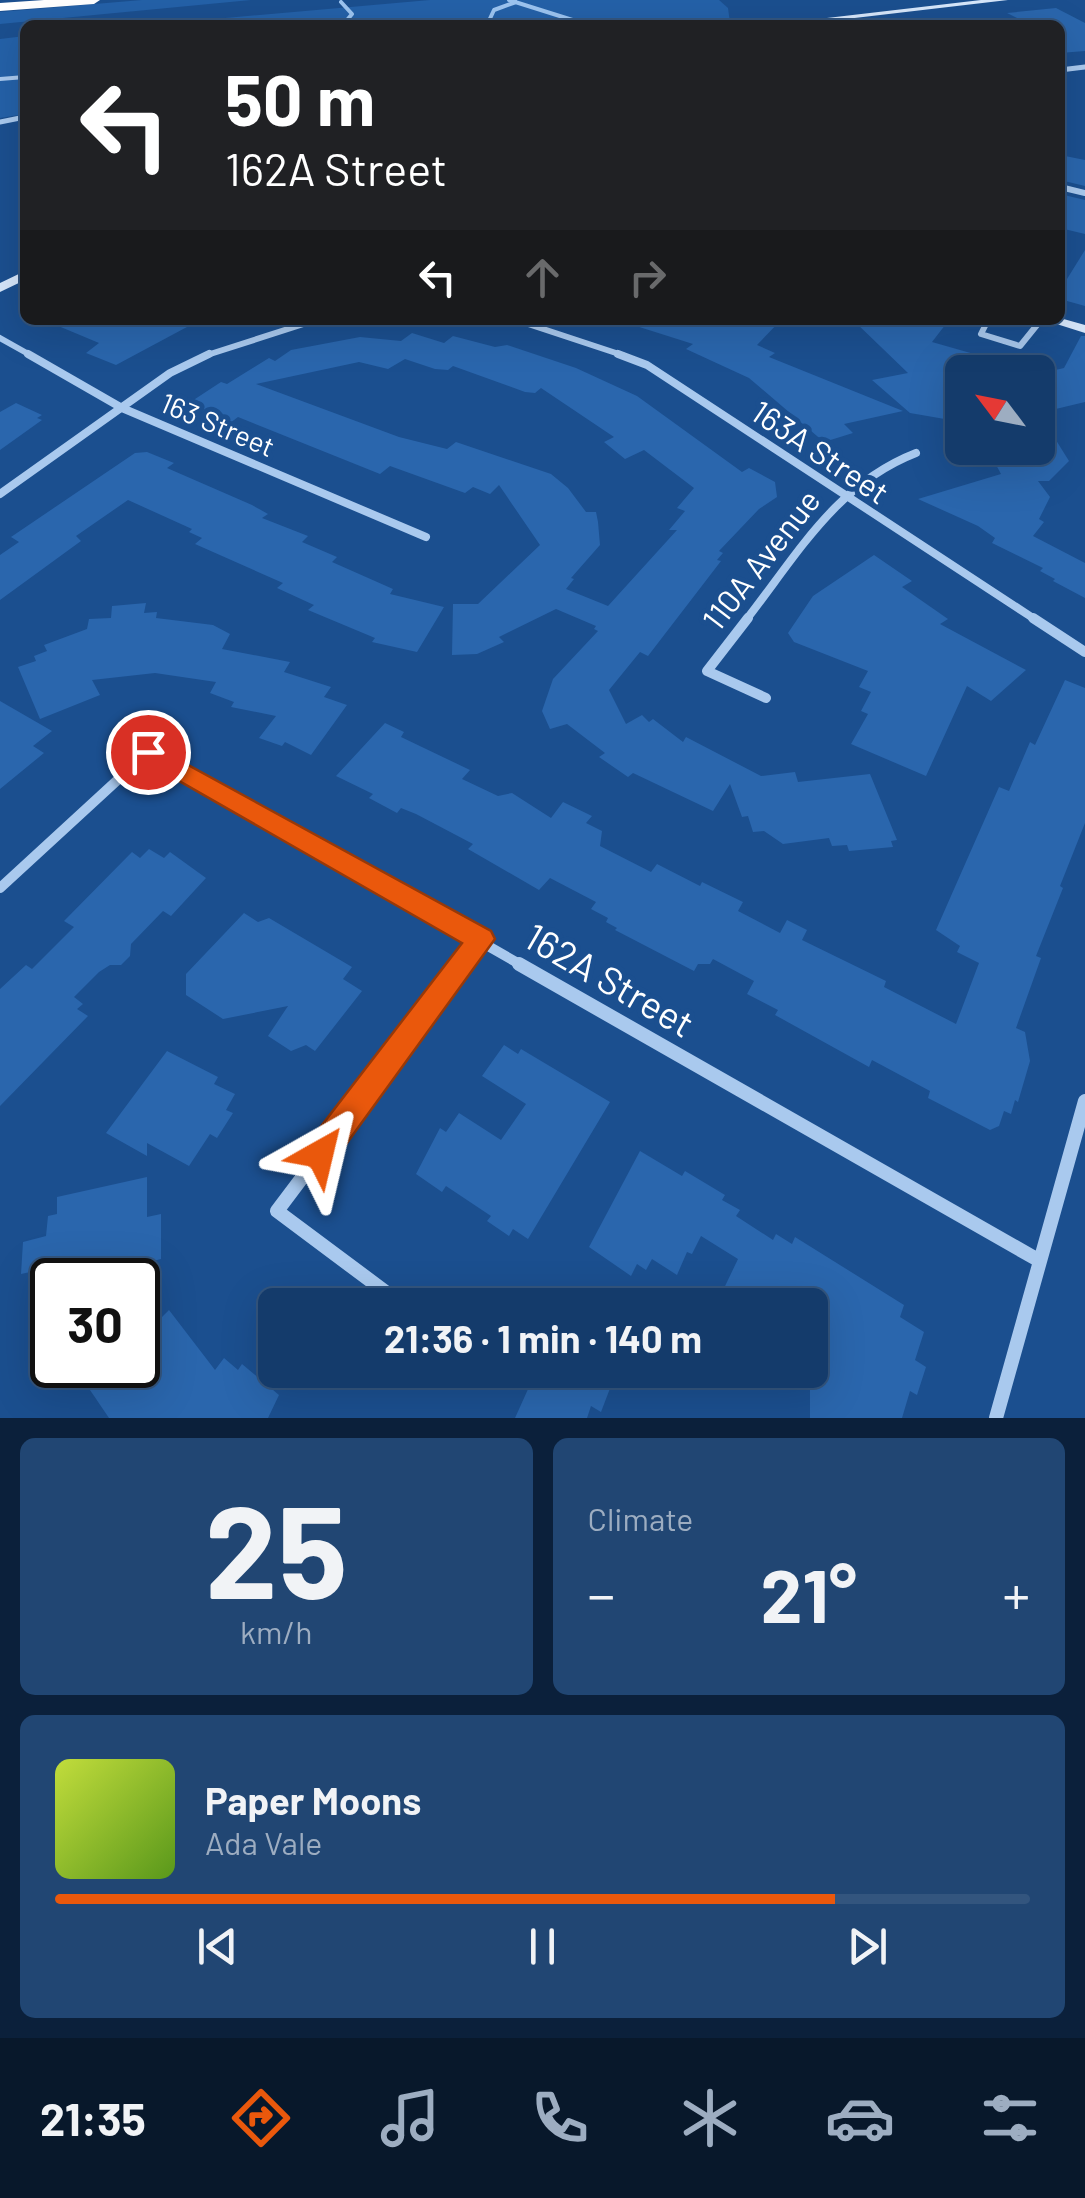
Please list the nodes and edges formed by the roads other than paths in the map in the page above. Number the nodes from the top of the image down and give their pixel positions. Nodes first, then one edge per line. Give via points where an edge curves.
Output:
1 (17, 0) edge
2 (94, 0) edge
3 (1004, 0) edge
4 (0, 4) edge
5 (818, 20) edge
6 (20, 118) edge
7 (11, 120) junction
8 (0, 122) edge
9 (0, 132) edge
10 (299, 325) edge
11 (533, 325) edge
12 (986, 325) edge
13 (1037, 325) edge
14 (0, 338) edge
15 (122, 408) junction
16 (916, 452) dead end
17 (0, 494) edge
18 (843, 496) junction
19 (426, 537) dead end
20 (1085, 652) edge
21 (766, 698) dead end
22 (0, 888) edge
23 (481, 939) junction
24 (1085, 1101) edge
25 (1040, 1260) junction
26 (380, 1288) edge
27 (996, 1418) edge

1 - 4 highway
2 - 4 highway
3 - 5 street
6 - 7 street
7 - 8 street
7 - 9 street
10 - 15 street via 223,347 170,373
11 - 18 street, 163A Street via 647,365
12 - 13 street via 981,334 1020,346
14 - 15 street, 163 Street
15 - 17 street
15 - 19 street, 163 Street
16 - 18 street, 110A Avenue
18 - 20 street, 163A Street
18 - 21 street, 110A Avenue via 707,671
22 - 23 street, 162A Street via 148,752
23 - 25 street, 162A Street
23 - 26 street via 277,1211
24 - 25 street
25 - 27 street

